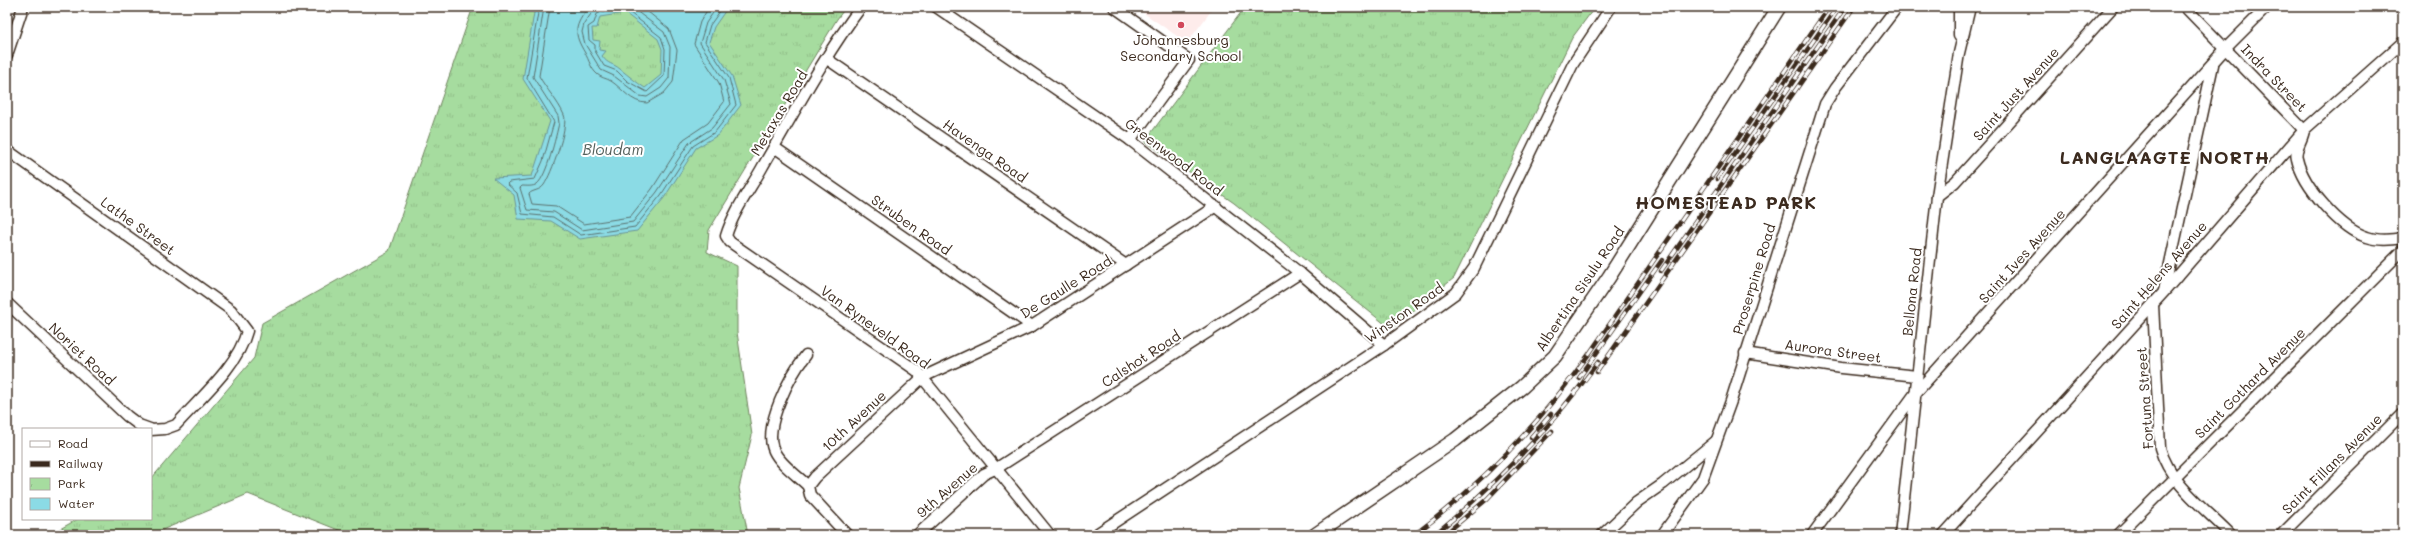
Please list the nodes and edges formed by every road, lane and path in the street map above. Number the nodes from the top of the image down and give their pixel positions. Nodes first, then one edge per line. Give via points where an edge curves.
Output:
1 (22, 7) edge
2 (861, 7) edge
3 (936, 7) edge
4 (1114, 7) edge
5 (1611, 7) edge
6 (1779, 7) edge
7 (1897, 7) edge
8 (1960, 7) edge
9 (1970, 7) edge
10 (2113, 7) edge
11 (2186, 7) edge
12 (2267, 7) edge
13 (2403, 42) edge
14 (2226, 48) junction
15 (1959, 53) junction
16 (7, 55) edge
17 (827, 59) junction
18 (2214, 63) junction
19 (2304, 130) junction
20 (1130, 140) junction
21 (774, 147) junction
22 (7, 150) edge
23 (1937, 196) junction
24 (1216, 206) junction
25 (726, 236) joint
26 (2403, 238) edge
27 (2403, 250) edge
28 (1126, 266) junction
29 (1300, 273) junction
30 (2163, 293) junction
31 (7, 303) edge
32 (2154, 304) junction
33 (1032, 326) junction
34 (1384, 345) junction
35 (1745, 353) junction
36 (806, 355) dead end
37 (1917, 376) junction
38 (923, 377) junction
39 (1914, 396) junction
40 (2403, 413) edge
41 (147, 428) edge
42 (152, 429) edge
43 (1716, 441) junction
44 (997, 468) junction
45 (2175, 478) junction
46 (808, 487) junction
47 (847, 535) edge
48 (917, 535) edge
49 (1050, 535) edge
50 (1095, 535) edge
51 (1315, 535) edge
52 (1602, 535) edge
53 (1662, 535) edge
54 (1812, 535) edge
55 (1900, 535) edge
56 (1943, 535) edge
57 (2118, 535) edge
58 (2231, 535) edge
59 (2281, 535) edge

1 - 16 street
2 - 17 street, Metaxas Road
3 - 20 street, Greenwood Road
4 - 20 street via 1189,60
5 - 34 street, Winston Road via 1573,64 1467,280 1456,293
6 - 51 main road, Albertina Sisulu Road via 1617,264 1555,356 1526,383 1455,440
7 - 35 street, Proserpine Road via 1825,104
8 - 15 street, Bellona Road
9 - 15 street, Bellona Road
10 - 23 street, Saint Just Avenue via 1955,182
11 - 14 street, Indra Street
12 - 14 street, Saint Ives Avenue
13 - 19 street, Saint Helens Avenue
14 - 18 street, Saint Ives Avenue
14 - 19 street, Indra Street
15 - 23 street, Bellona Road
17 - 21 street, Metaxas Road
17 - 28 street, Havenga Road
18 - 30 street
18 - 39 street, Saint Ives Avenue
19 - 26 street, Indra Street via 2297,159 2313,192 2356,232 2381,239
19 - 30 street, Saint Helens Avenue
20 - 24 street, Greenwood Road
21 - 25 street, Metaxas Road
21 - 33 street, Struben Road
22 - 42 street, Lathe Street via 231,310 247,331 236,357 176,425 165,430
23 - 37 street, Bellona Road
24 - 28 street, De Gaulle Road
24 - 29 street, Greenwood Road
25 - 38 street, Van Ryneveld Road via 730,242
27 - 45 street, Saint Gothard Avenue
28 - 33 street, De Gaulle Road
29 - 34 street, Greenwood Road
29 - 44 street, Calshot Road
30 - 32 street, Saint Helens Avenue
31 - 41 street, Noriet Road via 139,425
32 - 45 street, Fortuna Street via 2160,448
32 - 56 street, Saint Helens Avenue
33 - 38 street, De Gaulle Road
34 - 50 street, Winston Road
35 - 37 street, Aurora Street via 1841,368
35 - 43 street, Proserpine Road
36 - 46 street via 777,410 770,432 774,451
37 - 39 street, Bellona Road
38 - 44 street, Van Ryneveld Road
38 - 46 street, 10th Avenue via 815,477
39 - 54 street, Saint Ives Avenue
39 - 55 street, Bellona Road
40 - 59 street, Saint Fillans Avenue
43 - 52 street via 1637,502
43 - 53 street, Proserpine Road via 1703,478
44 - 48 street, 9th Avenue via 975,481
44 - 49 street, Van Ryneveld Road
45 - 57 street, Saint Gothard Avenue
45 - 58 street, Fortuna Street
46 - 47 street via 810,495

